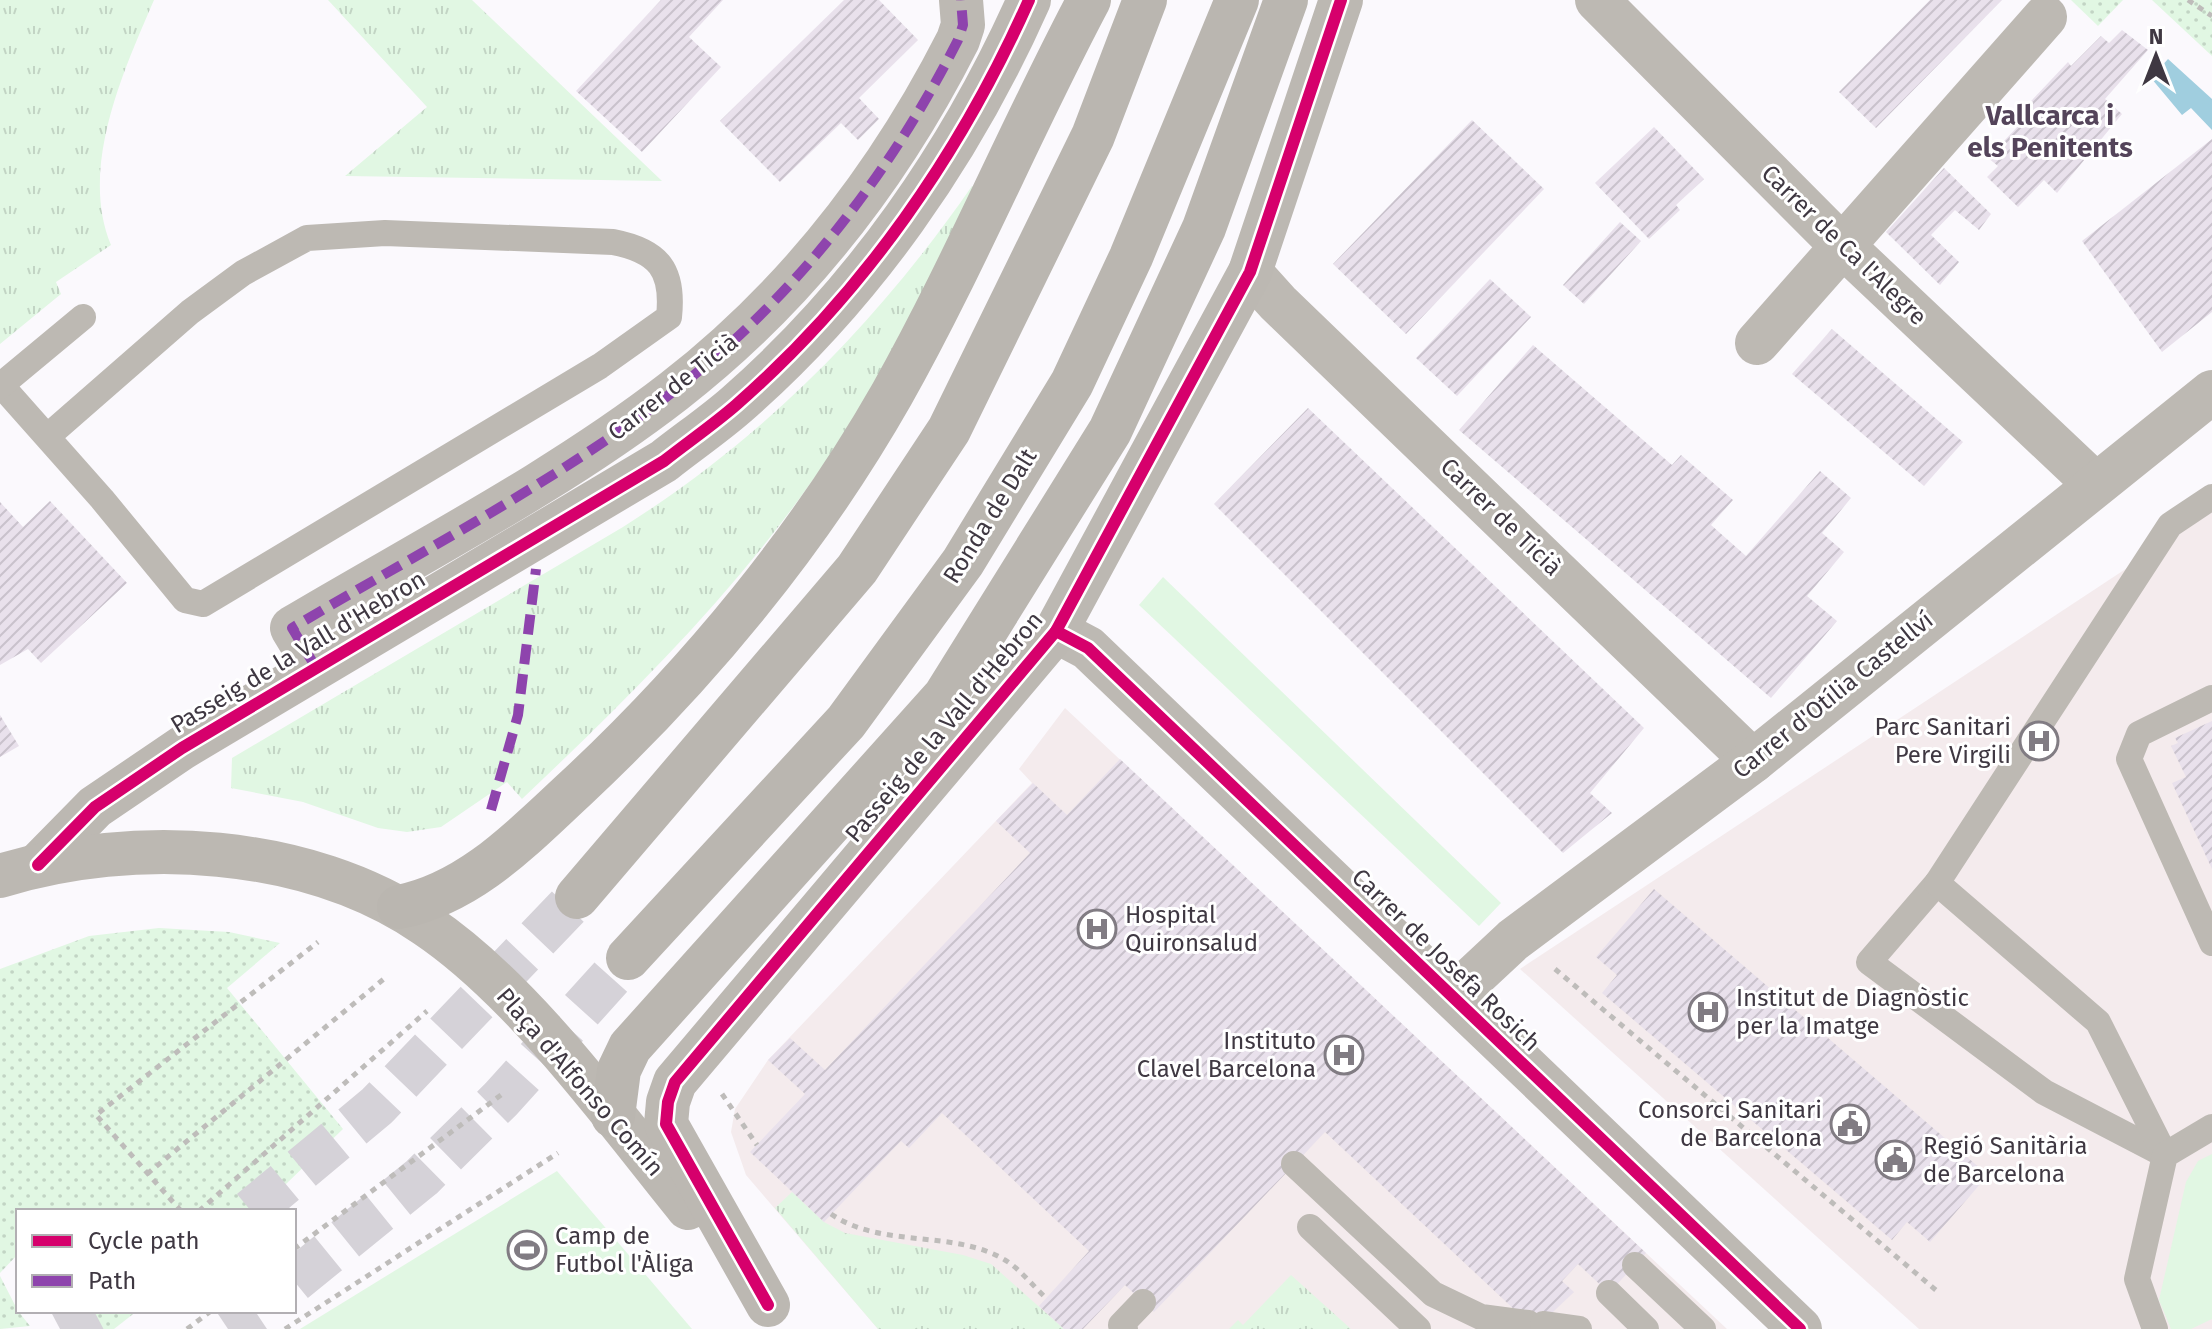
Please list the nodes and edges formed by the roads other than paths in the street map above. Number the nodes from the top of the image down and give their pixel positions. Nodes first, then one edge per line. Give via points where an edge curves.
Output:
1 (961, 0) edge
2 (1029, 0) edge
3 (1089, 0) edge
4 (1145, 0) edge
5 (1237, 0) edge
6 (1286, 0) edge
7 (1341, 0) edge
8 (1597, 0) edge
9 (2045, 17) dead end
10 (1844, 247) junction
11 (1250, 272) junction
12 (83, 317) dead end
13 (1757, 343) dead end
14 (1, 386) edge
15 (2212, 392) edge
16 (48, 436) junction
17 (2095, 484) junction
18 (2212, 497) edge
19 (1056, 631) junction
20 (315, 666) junction
21 (2212, 698) edge
22 (1753, 761) junction
23 (19, 870) edge
24 (1937, 883) junction
25 (577, 897) tunnel mouth
26 (399, 907) junction
27 (2212, 943) edge
28 (628, 958) tunnel mouth
29 (1453, 996) junction
30 (613, 1116) junction
31 (2212, 1127) edge
32 (2165, 1155) junction
33 (1294, 1164) dead end
34 (1310, 1227) dead end
35 (1635, 1265) dead end
36 (1609, 1293) dead end
37 (1143, 1302) dead end
38 (780, 1317) edge
39 (1125, 1329) edge
40 (1418, 1329) edge
41 (1579, 1329) edge
42 (1646, 1329) edge
43 (1703, 1329) edge
44 (1800, 1329) edge
45 (2155, 1329) edge

1 - 20 street, Carrer de Ticià via 958,40 911,126 857,207 771,304 675,390 605,442 292,628
2 - 20 street, Passeig de la Vall d'Hebron via 969,121 896,232 809,333 736,405 664,461
3 - 26 highway via 890,397 772,573 686,676 543,818 481,871 441,895
4 - 25 highway via 1093,136 949,430 857,569
5 - 28 highway, Ronda de Dalt via 1131,257 1072,383 963,562 846,722
6 - 30 highway via 1204,228 1110,431 945,696 630,1047 619,1070
7 - 11 street, Passeig de la Vall d'Hebron
8 - 10 street, Carrer de Ca l'Alegre
9 - 10 street
10 - 13 street
10 - 17 street, Carrer de Ca l'Alegre
11 - 19 street, Passeig de la Vall d'Hebron
11 - 22 street, Carrer de Ticià
12 - 14 lane
14 - 16 lane
15 - 17 street, Carrer d'Otília Castellví
16 - 16 lane via 185,600 203,604 600,366 669,317 668,274 637,246 613,242 385,233 307,238 243,273 190,312
17 - 22 street, Carrer d'Otília Castellví
18 - 24 lane via 2170,525
19 - 29 street, Carrer de Josefa Rosich via 1088,648
19 - 38 street, Passeig de la Vall d'Hebron via 675,1082 666,1124
20 - 23 street, Passeig de la Vall d'Hebron via 95,807
21 - 27 lane via 2139,734 2129,759
22 - 29 street, Carrer d'Otília Castellví via 1513,940
23 - 26 street, Plaça d'Alfonso Comín via 103,855 163,852 249,859 302,869
24 - 32 lane via 2098,1022
24 - 32 lane via 1869,962 2044,1092
26 - 30 street, Plaça d'Alfonso Comín via 470,959 547,1037
29 - 44 street, Carrer de Josefa Rosich
30 - 38 street, Plaça d'Alfonso Comín
31 - 32 lane
32 - 45 lane via 2137,1279
33 - 41 lane via 1433,1294 1481,1317
34 - 40 lane
35 - 43 lane
36 - 42 lane
37 - 39 lane via 1121,1325

